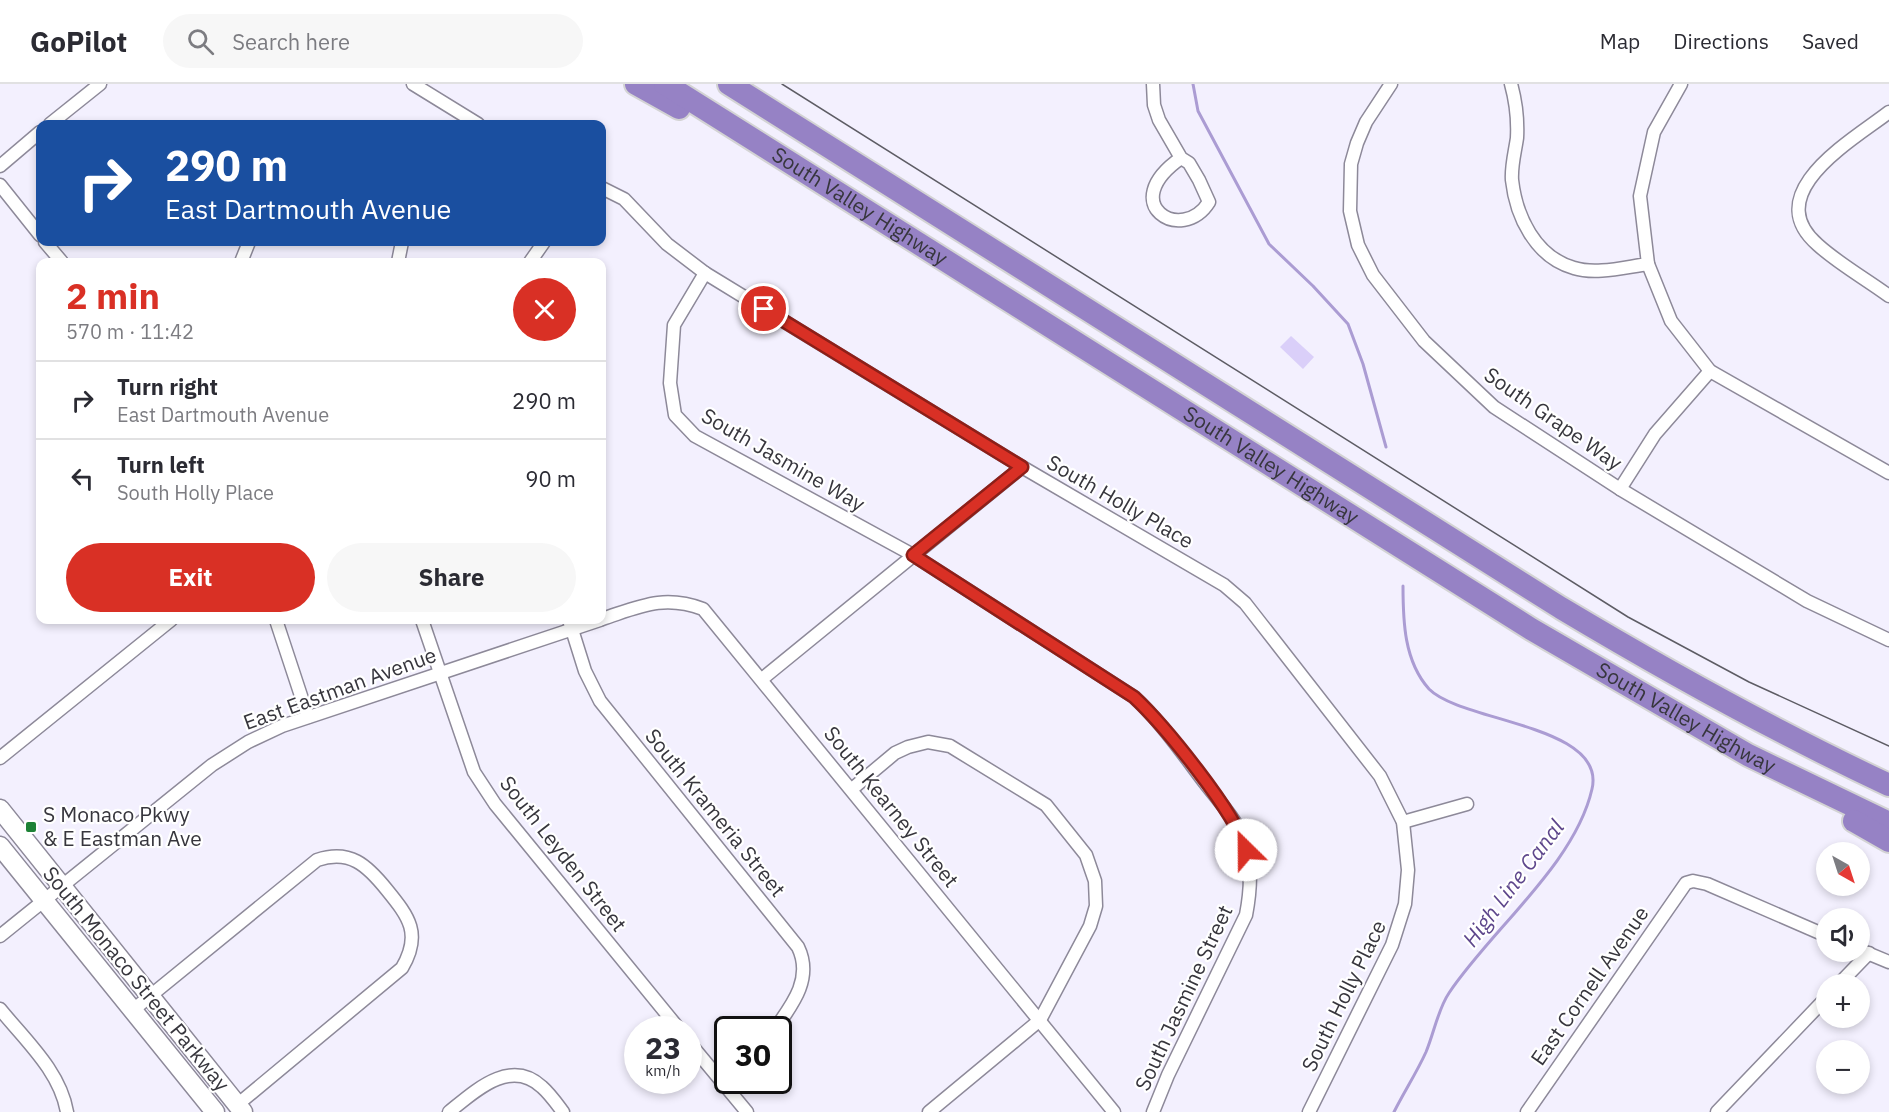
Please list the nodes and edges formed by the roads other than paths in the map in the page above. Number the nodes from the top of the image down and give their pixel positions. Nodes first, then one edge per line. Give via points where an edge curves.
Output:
1 (100, 84) edge
2 (413, 84) edge
3 (636, 84) edge
4 (665, 84) edge
5 (729, 84) edge
6 (749, 84) edge
7 (1153, 84) edge
8 (1391, 84) edge
9 (1511, 84) edge
10 (1681, 84) edge
11 (458, 112) junction
12 (1889, 112) edge
13 (55, 120) edge
14 (454, 120) edge
15 (471, 120) edge
16 (36, 135) edge
17 (1181, 158) junction
18 (791, 164) junction
19 (0, 166) edge
20 (0, 184) edge
21 (606, 190) edge
22 (945, 220) junction
23 (36, 230) edge
24 (48, 246) edge
25 (59, 258) edge
26 (1648, 264) junction
27 (705, 273) junction
28 (1889, 296) edge
29 (1710, 371) junction
30 (1022, 467) junction
31 (1889, 473) edge
32 (1620, 489) junction
33 (913, 555) junction
34 (606, 617) edge
35 (166, 624) edge
36 (277, 624) edge
37 (423, 624) edge
38 (571, 624) edge
39 (1889, 640) edge
40 (440, 673) junction
41 (762, 679) junction
42 (308, 717) junction
43 (1804, 745) junction
44 (1748, 756) junction
45 (0, 758) edge
46 (1889, 776) edge
47 (1889, 785) edge
48 (852, 789) junction
49 (1467, 804) dead end
50 (0, 809) edge
51 (1403, 822) junction
52 (1889, 823) edge
53 (1889, 841) edge
54 (0, 846) edge
55 (62, 886) junction
56 (44, 901) junction
57 (1816, 931) edge
58 (0, 936) edge
59 (1870, 954) edge
60 (1856, 962) edge
61 (1889, 962) edge
62 (1847, 974) edge
63 (150, 996) junction
64 (1816, 1008) edge
65 (133, 1010) junction
66 (2, 1015) edge
67 (668, 1016) edge
68 (784, 1016) edge
69 (1040, 1020) junction
70 (702, 1055) edge
71 (714, 1066) edge
72 (735, 1094) edge
73 (240, 1108) edge
74 (67, 1112) edge
75 (215, 1112) edge
76 (449, 1112) edge
77 (563, 1112) edge
78 (747, 1112) edge
79 (929, 1112) edge
80 (1114, 1112) edge
81 (1153, 1112) edge
82 (1309, 1112) edge
83 (1527, 1112) edge
84 (1717, 1112) edge

1 - 13 street
2 - 11 street
3 - 18 highway
4 - 18 highway, South Valley Highway
5 - 22 highway, South Valley Highway
6 - 22 highway
7 - 17 street via 1156,113
8 - 32 street, South Grape Way via 1357,143 1348,190 1353,229 1373,275 1424,341 1494,407
9 - 26 street via 1517,105 1512,178 1520,219 1548,254 1575,268
10 - 26 street via 1654,132 1640,196
11 - 14 street
11 - 15 street
12 - 28 street via 1812,172 1802,187 1798,210 1804,229 1817,244
16 - 19 street
17 - 17 street via 1189,163 1209,202 1198,214 1175,221 1156,209 1153,189 1165,169
18 - 44 highway, South Valley Highway via 1531,629
20 - 23 street
21 - 27 street, South Holly Place via 624,199 667,244
22 - 43 highway, South Valley Highway via 1561,608
24 - 25 street
26 - 29 street via 1671,321
27 - 30 street, South Holly Place
27 - 33 street, South Jasmine Way via 674,325 670,383 675,415 694,436
29 - 31 street
29 - 32 street via 1655,434
30 - 33 street
30 - 51 street, South Holly Place via 1224,585 1245,603 1380,776
32 - 39 street, South Grape Way via 1807,601
33 - 41 street
33 - 81 street, South Jasmine Street via 1134,697 1152,714 1243,837 1251,890 1246,915
34 - 41 street, South Kearney Street via 667,600 703,609
35 - 45 street
36 - 42 street
37 - 40 street, South Leyden Street
38 - 40 street, East Eastman Avenue
38 - 68 street, South Krameria Street via 585,671 600,701 798,947 804,965 801,986
40 - 42 street, East Eastman Avenue
40 - 67 street, South Leyden Street via 474,771 495,804
41 - 48 street, South Kearney Street
42 - 55 street, East Eastman Avenue via 266,732 230,753
43 - 46 highway
43 - 47 highway, South Valley Highway
44 - 52 highway, South Valley Highway
44 - 53 highway
48 - 69 street, South Kearney Street
48 - 69 street via 895,753 918,743 939,743 962,751 1054,813 1086,855 1096,896 1090,926
49 - 51 street
50 - 55 main road, South Monaco Street Parkway
51 - 82 street, South Holly Place via 1408,870 1402,918
54 - 56 main road, South Monaco Street Parkway
55 - 56 street, East Eastman Avenue
55 - 63 main road, South Monaco Street Parkway
56 - 58 street, East Eastman Avenue
56 - 65 main road, South Monaco Street Parkway
57 - 83 street, East Cornell Avenue via 1707,884 1686,883
59 - 61 street
60 - 62 street
63 - 65 street
63 - 73 main road, South Monaco Street Parkway
63 - 73 street via 309,866 329,856 352,858 367,866 406,913 412,938 402,968
64 - 84 street
65 - 75 main road, South Monaco Street Parkway
66 - 74 street via 52,1073
69 - 79 street
69 - 80 street, South Kearney Street
70 - 71 street
72 - 78 street
76 - 77 street via 491,1080 515,1076 539,1084

